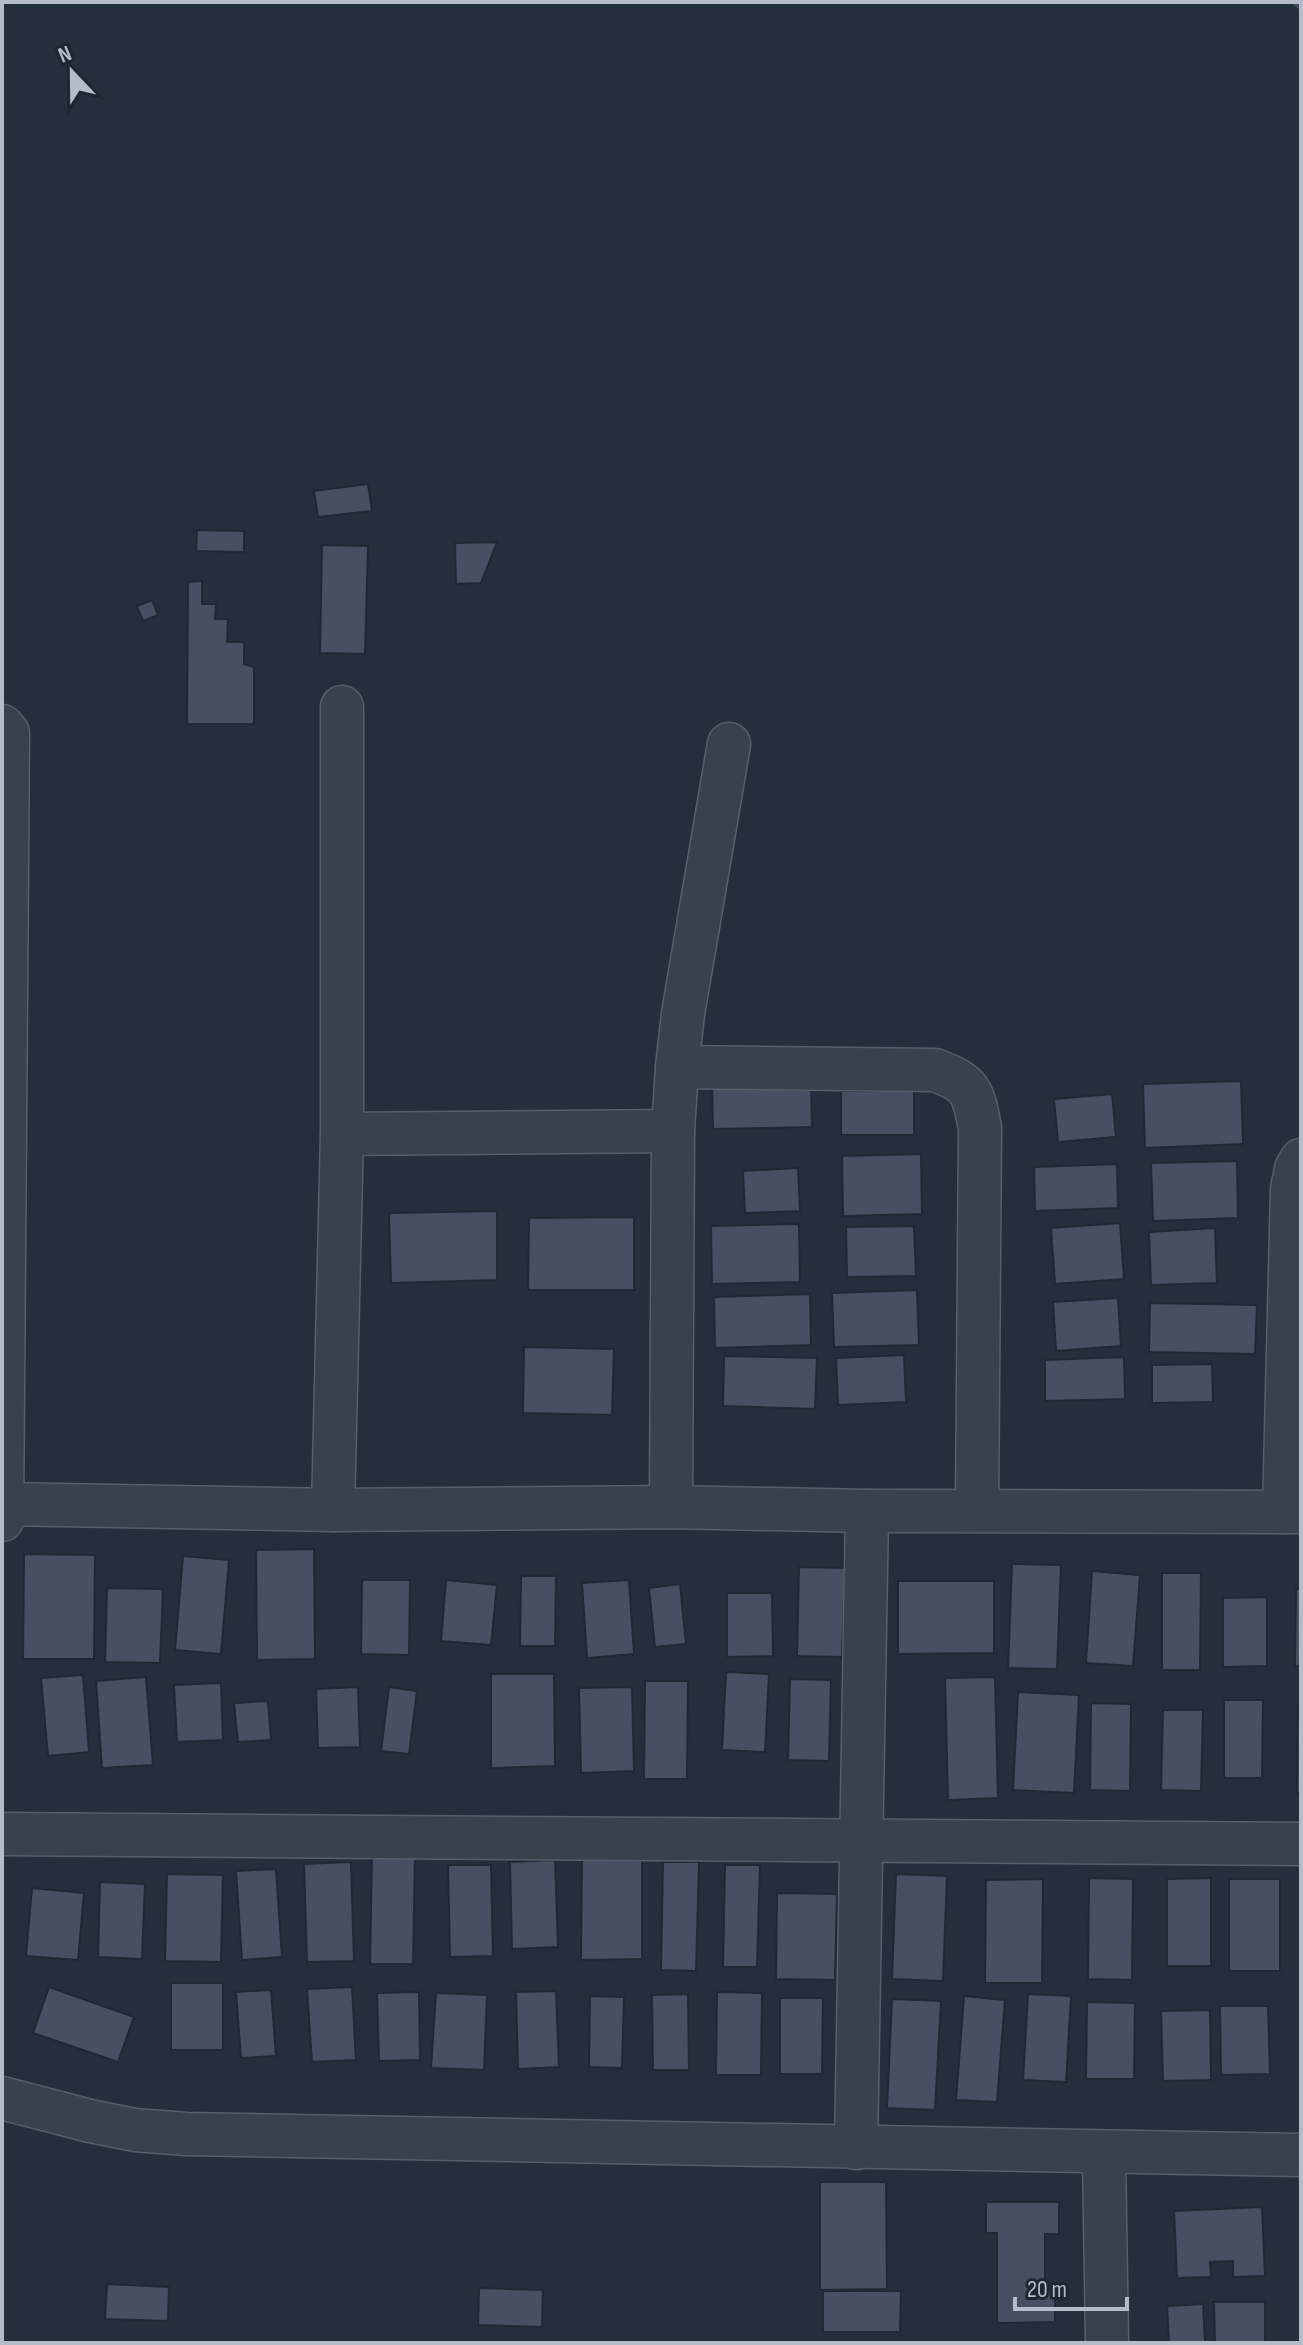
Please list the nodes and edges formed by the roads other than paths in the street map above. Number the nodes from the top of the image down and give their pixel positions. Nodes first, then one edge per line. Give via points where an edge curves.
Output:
1 (342, 707) dead end
2 (2, 726) edge
3 (729, 744) dead end
4 (677, 1067) junction
5 (4, 1099) edge
6 (673, 1131) junction
7 (342, 1134) junction
8 (1301, 1160) edge
9 (2, 1504) edge
10 (671, 1507) junction
11 (333, 1510) junction
12 (977, 1510) junction
13 (867, 1511) junction
14 (1293, 1512) edge
15 (2, 1520) edge
16 (2, 1834) edge
17 (861, 1842) junction
18 (1301, 1844) edge
19 (2, 2098) edge
20 (856, 2148) junction
21 (1104, 2153) junction
22 (1301, 2155) edge
23 (1107, 2343) edge

1 - 7 street
2 - 5 street via 8,733
3 - 4 street
4 - 6 street
4 - 12 street via 935,1070 959,1079 975,1099 980,1128
5 - 9 street
6 - 7 street
6 - 10 street
7 - 11 street
8 - 14 street via 1292,1189
9 - 11 street
9 - 15 street
10 - 11 street
10 - 13 street
12 - 13 street
12 - 14 street
13 - 17 street
16 - 17 street
17 - 18 street
17 - 20 street
19 - 20 street via 135,2130 186,2134
20 - 21 street
21 - 22 street
21 - 23 street

